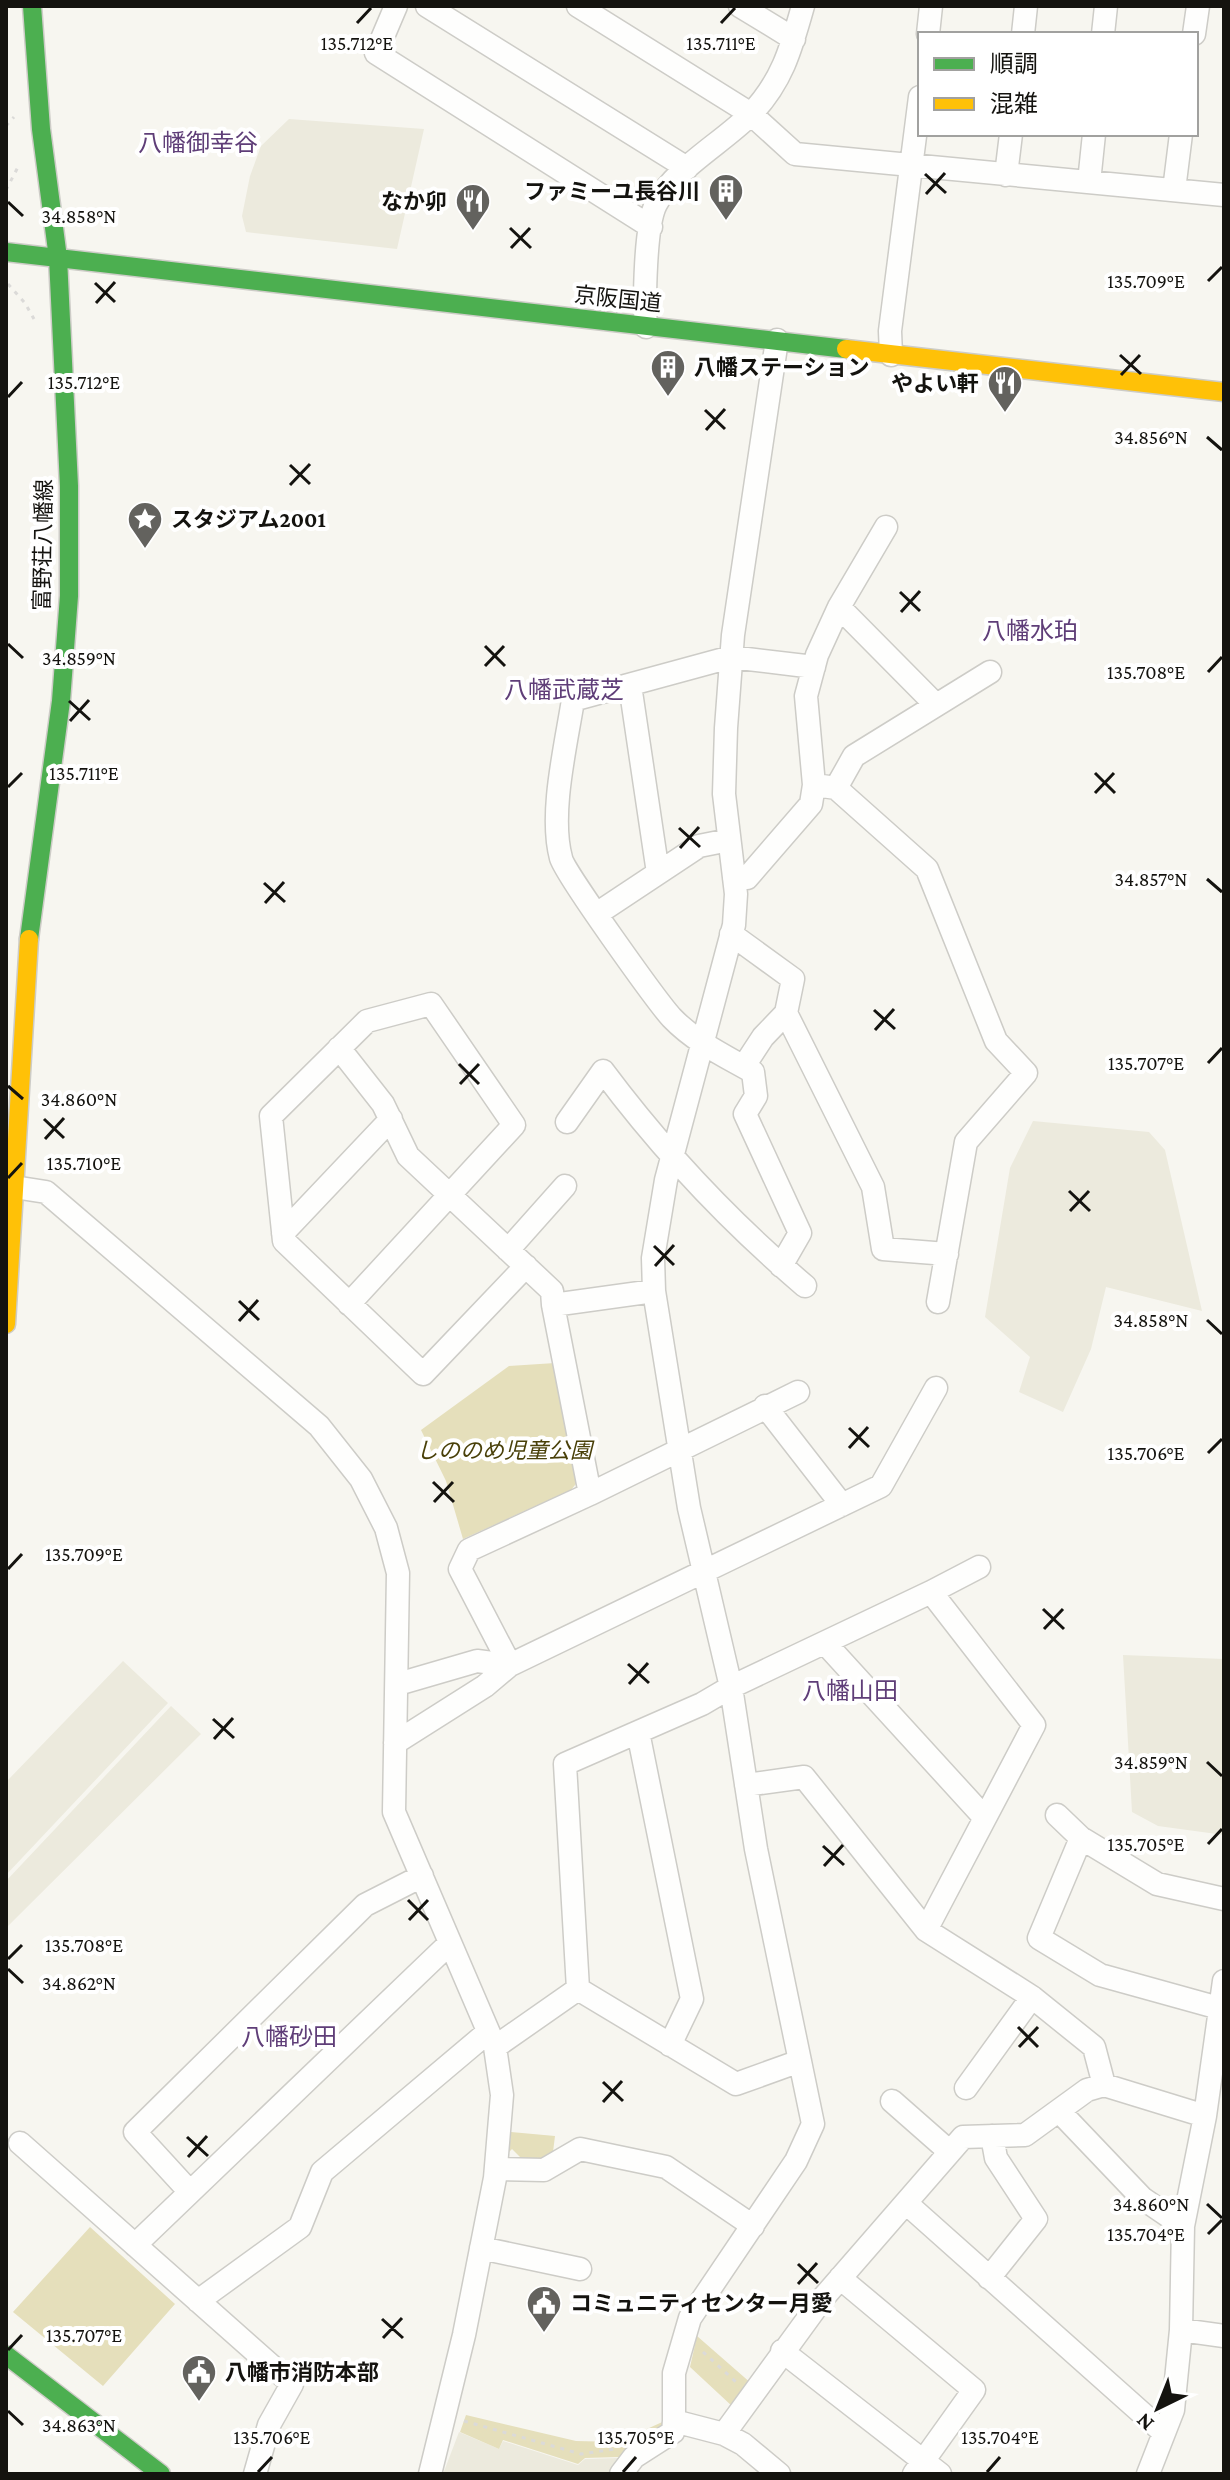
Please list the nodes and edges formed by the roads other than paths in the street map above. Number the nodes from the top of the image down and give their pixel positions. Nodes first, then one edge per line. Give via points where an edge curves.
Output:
1 (32, 6) edge
2 (396, 6) edge
3 (427, 6) edge
4 (578, 6) edge
5 (740, 6) edge
6 (803, 6) edge
7 (931, 6) edge
8 (1026, 6) edge
9 (1106, 6) edge
10 (1198, 6) edge
11 (928, 32) edge
12 (1023, 32) edge
13 (1103, 32) edge
14 (1194, 32) edge
15 (794, 39) junction
16 (751, 114) junction
17 (918, 114) edge
18 (1011, 136) edge
19 (1094, 136) edge
20 (1181, 136) edge
21 (912, 163) junction
22 (687, 168) junction
23 (1006, 175) junction
24 (1089, 182) junction
25 (1174, 190) junction
26 (1224, 195) edge
27 (651, 227) junction
28 (30, 228) dead end
29 (62, 232) junction
30 (6, 252) edge
31 (58, 258) junction
32 (646, 327) junction
33 (777, 340) junction
34 (891, 355) junction
35 (1224, 392) edge
36 (886, 527) dead end
37 (839, 607) junction
38 (731, 657) junction
39 (814, 667) junction
40 (990, 672) dead end
41 (630, 685) junction
42 (936, 705) junction
43 (825, 787) junction
44 (729, 840) junction
45 (658, 873) junction
46 (734, 878) junction
47 (598, 913) junction
48 (731, 934) junction
49 (786, 1013) junction
50 (701, 1043) junction
51 (339, 1048) junction
52 (744, 1066) junction
53 (391, 1119) junction
54 (567, 1122) dead end
55 (672, 1154) junction
56 (565, 1186) dead end
57 (14, 1187) junction
58 (449, 1195) junction
59 (283, 1233) junction
60 (508, 1250) junction
61 (947, 1254) junction
62 (526, 1266) junction
63 (781, 1266) junction
64 (805, 1286) dead end
65 (654, 1291) junction
66 (938, 1302) dead end
67 (349, 1304) junction
68 (553, 1305) junction
69 (6, 1324) edge
70 (936, 1388) dead end
71 (798, 1392) dead end
72 (765, 1406) junction
73 (681, 1449) junction
74 (590, 1494) junction
75 (842, 1505) junction
76 (979, 1567) dead end
77 (704, 1570) junction
78 (931, 1592) junction
79 (825, 1643) junction
80 (510, 1665) junction
81 (398, 1684) junction
82 (731, 1687) junction
83 (638, 1732) junction
84 (395, 1743) junction
85 (746, 1785) junction
86 (1057, 1815) dead end
87 (984, 1817) junction
88 (1081, 1838) junction
89 (422, 1876) junction
90 (1224, 1899) edge
91 (926, 1930) junction
92 (450, 1943) junction
93 (1224, 1981) edge
94 (578, 1989) junction
95 (1032, 1997) junction
96 (1219, 2008) junction
97 (491, 2039) junction
98 (670, 2045) junction
99 (800, 2061) junction
100 (1104, 2085) junction
101 (966, 2088) dead end
102 (892, 2101) dead end
103 (1059, 2111) junction
104 (1205, 2116) junction
105 (992, 2136) junction
106 (20, 2143) dead end
107 (950, 2152) junction
108 (496, 2169) junction
109 (190, 2192) junction
110 (906, 2203) junction
111 (753, 2226) junction
112 (1183, 2226) junction
113 (135, 2245) junction
114 (481, 2248) junction
115 (580, 2269) dead end
116 (840, 2278) junction
117 (989, 2278) junction
118 (198, 2301) junction
119 (1181, 2330) junction
120 (1224, 2336) edge
121 (782, 2351) junction
122 (6, 2355) edge
123 (674, 2421) junction
124 (1162, 2431) junction
125 (724, 2434) junction
126 (627, 2465) edge
127 (926, 2470) edge
128 (161, 2474) edge
129 (255, 2474) edge
130 (430, 2474) edge
131 (779, 2474) edge
132 (1148, 2474) edge

1 - 29 main road, 富野荘八幡線
2 - 27 street via 376,53
3 - 22 street
4 - 16 street
5 - 15 street
6 - 15 street
7 - 11 street
8 - 12 street
9 - 13 street
10 - 14 street
15 - 16 street via 786,67
16 - 21 street via 795,154
16 - 22 street
17 - 21 street
18 - 23 street
19 - 24 street
20 - 25 street
21 - 23 street
21 - 34 street
22 - 27 street via 655,205
23 - 24 street
24 - 25 street
25 - 26 street
27 - 32 street
28 - 29 main road
29 - 31 main road, 富野荘八幡線
30 - 31 main road, 京阪国道
31 - 32 main road, 京阪国道
31 - 57 main road, 富野荘八幡線 via 69,596 61,701 26,957
32 - 33 main road, 京阪国道
33 - 34 main road, 京阪国道
33 - 38 street
34 - 35 main road, 京阪国道
36 - 37 street
37 - 39 street
37 - 42 street
38 - 39 street
38 - 41 street
38 - 44 street via 724,794
39 - 43 street via 806,696
40 - 42 street
41 - 45 street
41 - 47 street via 573,700 558,794 561,860
42 - 43 street via 854,756
43 - 46 street via 770,855 747,878
43 - 61 street via 927,869 996,1041 1026,1073 966,1142
44 - 45 street via 699,846
44 - 46 street
45 - 47 street
46 - 48 street
47 - 50 street via 671,1018
48 - 49 street via 793,979
48 - 50 street
49 - 52 street
49 - 61 street via 873,1187 883,1249
50 - 52 street
50 - 55 street
51 - 53 street
51 - 58 street via 367,1021 431,1004 514,1125
51 - 59 street via 271,1116
52 - 63 street via 753,1072 756,1096 745,1114 800,1233
53 - 58 street via 408,1156
53 - 59 street
54 - 55 street via 603,1071
55 - 63 street
55 - 65 street via 653,1258
56 - 60 street
57 - 69 main road, 富野荘八幡線
57 - 81 street via 46,1192 319,1426 361,1479 386,1528 398,1573
58 - 60 street
58 - 67 street
59 - 67 street via 284,1241
60 - 62 street
61 - 66 street
62 - 67 street via 423,1374
62 - 68 street via 552,1291
63 - 64 street
65 - 68 street
65 - 73 street
68 - 74 street
70 - 75 street via 881,1486
71 - 72 street
72 - 73 street
72 - 75 street
73 - 74 street
73 - 77 street
74 - 80 street via 469,1550 460,1569
75 - 77 street
76 - 78 street
77 - 80 street
77 - 82 street
78 - 79 street
78 - 87 street via 1034,1725
79 - 82 street
79 - 87 street
80 - 81 street via 477,1661
80 - 84 street
81 - 84 street
82 - 83 street
82 - 85 street
83 - 94 street via 565,1764
83 - 98 street via 692,1999
84 - 89 street via 394,1812
85 - 91 street via 804,1777
85 - 99 street
86 - 88 street
87 - 91 street
88 - 90 street via 1157,1884
88 - 96 street via 1039,1938 1100,1975
89 - 92 street
89 - 109 street via 365,1905 135,2132
91 - 95 street
92 - 97 street
92 - 109 street
93 - 96 street
94 - 97 street
94 - 98 street
95 - 100 street via 1094,2047
95 - 101 street
96 - 104 street
97 - 108 street via 502,2095
97 - 118 street via 322,2172 300,2227
98 - 99 street via 736,2084
99 - 111 street via 813,2124 796,2161
100 - 103 street via 1087,2090
100 - 104 street
102 - 107 street
103 - 105 street via 1025,2135
103 - 112 street via 1142,2198
104 - 112 street
105 - 107 street via 963,2137
105 - 117 street via 996,2158 1036,2219
106 - 113 street
107 - 110 street
108 - 111 street via 544,2170 580,2149 666,2167
108 - 114 street
109 - 113 street
110 - 116 street
110 - 117 street
111 - 123 street via 690,2318 674,2373
112 - 119 street
113 - 118 street
114 - 115 street
114 - 130 street
116 - 121 street
116 - 127 street via 974,2390
117 - 124 street
118 - 129 street via 292,2384 269,2425
119 - 120 street
119 - 124 street via 1173,2410
121 - 125 street
121 - 127 street
122 - 128 main road
123 - 125 street
123 - 126 street via 673,2432
124 - 132 street
125 - 131 street

